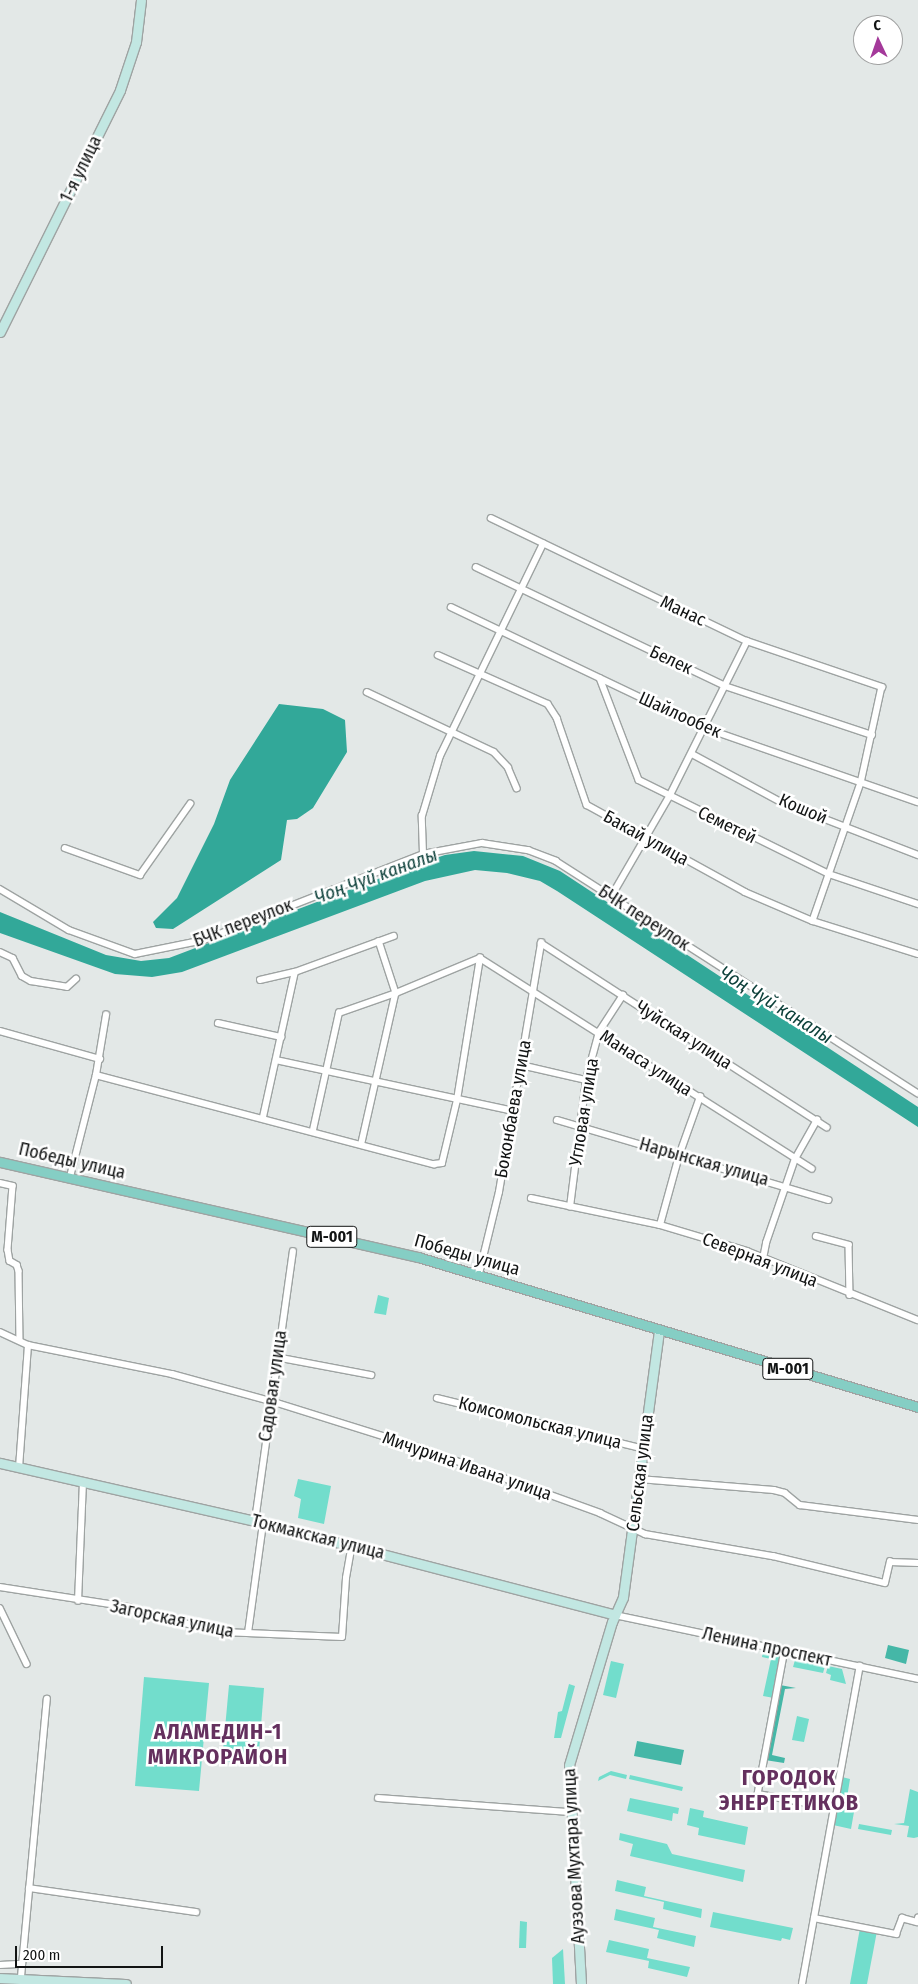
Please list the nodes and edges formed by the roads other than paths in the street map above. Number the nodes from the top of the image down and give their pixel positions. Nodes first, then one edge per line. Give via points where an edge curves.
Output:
1 (141, 0) edge
2 (0, 332) edge
3 (491, 518) dead end
4 (543, 544) junction
5 (476, 567) dead end
6 (522, 590) junction
7 (451, 607) dead end
8 (503, 631) junction
9 (747, 641) junction
10 (438, 655) dead end
11 (480, 674) junction
12 (600, 678) junction
13 (725, 686) junction
14 (367, 692) dead end
15 (705, 728) junction
16 (451, 733) junction
17 (872, 735) junction
18 (692, 754) junction
19 (861, 783) junction
20 (517, 788) dead end
21 (669, 797) junction
22 (918, 802) edge
23 (190, 804) dead end
24 (844, 826) junction
25 (647, 838) junction
26 (65, 848) dead end
27 (423, 854) junction
28 (918, 855) edge
29 (829, 874) junction
30 (0, 889) edge
31 (611, 896) junction
32 (918, 904) edge
33 (813, 921) junction
34 (394, 936) dead end
35 (379, 941) junction
36 (542, 943) joint
37 (0, 952) edge
38 (918, 954) edge
39 (480, 958) junction
40 (295, 972) junction
41 (76, 979) dead end
42 (260, 980) dead end
43 (393, 992) junction
44 (533, 992) junction
45 (623, 995) junction
46 (106, 1015) dead end
47 (218, 1023) dead end
48 (0, 1031) edge
49 (599, 1032) junction
50 (281, 1037) junction
51 (100, 1059) junction
52 (276, 1060) junction
53 (521, 1065) junction
54 (326, 1071) junction
55 (96, 1075) junction
56 (586, 1080) junction
57 (375, 1083) junction
58 (918, 1093) edge
59 (700, 1097) junction
60 (457, 1100) junction
61 (514, 1111) junction
62 (263, 1117) junction
63 (557, 1120) dead end
64 (817, 1120) junction
65 (580, 1125) junction
66 (827, 1127) dead end
67 (313, 1130) junction
68 (362, 1143) junction
69 (679, 1156) junction
70 (795, 1159) junction
71 (0, 1162) edge
72 (812, 1169) dead end
73 (70, 1177) junction
74 (0, 1183) edge
75 (785, 1186) junction
76 (531, 1198) dead end
77 (828, 1200) dead end
78 (570, 1207) junction
79 (660, 1225) junction
80 (816, 1236) dead end
81 (293, 1252) dead end
82 (763, 1260) junction
83 (479, 1274) junction
84 (850, 1295) junction
85 (918, 1320) edge
86 (659, 1330) junction
87 (0, 1332) edge
88 (20, 1340) junction
89 (28, 1346) junction
90 (276, 1357) junction
91 (371, 1376) dead end
92 (437, 1398) dead end
93 (271, 1400) junction
94 (918, 1407) edge
95 (644, 1449) junction
96 (0, 1463) edge
97 (19, 1464) junction
98 (640, 1479) junction
99 (83, 1482) junction
100 (918, 1520) edge
101 (259, 1522) junction
102 (634, 1530) junction
103 (352, 1545) junction
104 (918, 1563) edge
105 (0, 1587) edge
106 (78, 1601) junction
107 (0, 1608) edge
108 (615, 1615) junction
109 (248, 1633) junction
110 (785, 1650) junction
111 (27, 1664) dead end
112 (860, 1666) junction
113 (918, 1679) edge
114 (48, 1698) dead end
115 (378, 1798) dead end
116 (834, 1808) junction
117 (570, 1812) junction
118 (29, 1888) junction
119 (196, 1912) dead end
120 (814, 1918) junction
121 (918, 1918) edge
122 (22, 1964) junction
123 (0, 1965) edge
124 (21, 1977) junction
125 (0, 1978) edge
126 (126, 1984) edge
127 (582, 1984) edge
128 (802, 1984) edge

1 - 2 main road, 1-я улица via 136,42 120,90
3 - 4 street, Манас
4 - 6 street
4 - 9 street, Манас
5 - 6 street, Белек
6 - 8 street
6 - 13 street, Белек
7 - 8 street, Шайлообек
8 - 11 street
8 - 12 street, Шайлообек
9 - 13 street
9 - 17 street, Манас via 882,687
10 - 11 street, Бакай улица
11 - 16 street
11 - 25 street, Бакай улица via 548,704 557,718 588,805
12 - 15 street, Шайлообек
12 - 21 street, Семетей via 639,780
13 - 15 street
13 - 17 street, Белек
14 - 16 street
15 - 18 street
15 - 19 street, Шайлообек
16 - 20 street via 502,759
16 - 27 street via 440,756 422,816
17 - 19 street
18 - 21 street
18 - 24 street, Кошой via 781,802
19 - 22 street, Шайлообек
19 - 24 street
21 - 25 street
21 - 29 street, Семетей
23 - 26 street via 140,875
24 - 28 street, Кошой
24 - 29 street
25 - 31 street
25 - 33 street, Бакай улица via 745,892
27 - 30 street, БЧК переулок via 204,940 135,954 69,930
27 - 31 street, БЧК переулок via 482,843 528,850 556,860
29 - 32 street, Семетей
29 - 33 street
31 - 58 street, БЧК переулок
33 - 38 street, Бакай улица
34 - 35 street
35 - 40 street
35 - 43 street
36 - 44 street, Боконбаева улица
36 - 45 street, Чуйская улица
37 - 41 street via 13,958 22,976 31,980 67,987
39 - 43 street
39 - 44 street, Манаса улица
39 - 60 street
40 - 42 street
40 - 50 street
43 - 54 street via 339,1013
43 - 57 street
44 - 49 street, Манаса улица
44 - 53 street, Боконбаева улица
45 - 49 street, Угловая улица
45 - 64 street, Чуйская улица
46 - 51 street
47 - 50 street
48 - 51 street
49 - 56 street, Угловая улица
49 - 59 street, Манаса улица
50 - 52 street
51 - 55 street
52 - 54 street
52 - 62 street
53 - 56 street
53 - 61 street, Боконбаева улица
54 - 57 street
54 - 67 street
55 - 62 street
55 - 73 street
56 - 65 street, Угловая улица
57 - 60 street
57 - 68 street
59 - 69 street
59 - 70 street, Манаса улица
60 - 61 street
60 - 68 street via 442,1163 434,1164
61 - 83 street, Боконбаева улица
62 - 67 street
63 - 65 street, Нарынская улица
64 - 66 street, Чуйская улица
64 - 70 street
65 - 69 street, Нарынская улица
65 - 78 street, Угловая улица
67 - 68 street
69 - 75 street, Нарынская улица
69 - 79 street
70 - 72 street, Манаса улица
70 - 75 street
71 - 73 main road, Победы улица / М-001
73 - 83 main road, Победы улица / М-001
74 - 88 street via 13,1186 8,1250 9,1258 19,1271
75 - 77 street, Нарынская улица
75 - 82 street
76 - 78 street, Северная улица
78 - 79 street, Северная улица
79 - 82 street, Северная улица via 747,1251
80 - 84 street via 849,1246
81 - 90 street, Садовая улица
82 - 84 street, Северная улица
83 - 86 main road, Победы улица / М-001
84 - 85 street, Северная улица
86 - 94 main road, Победы улица / М-001
86 - 95 main road, Сельская улица
87 - 88 street, Мичурина Ивана улица
88 - 89 street, Мичурина Ивана улица
89 - 93 street, Мичурина Ивана улица via 172,1374
89 - 97 street
90 - 91 street
90 - 93 street, Садовая улица
92 - 95 street, Комсомольская улица
93 - 101 street, Садовая улица
93 - 102 street, Мичурина Ивана улица via 418,1447 600,1513
95 - 98 main road, Сельская улица
96 - 97 main road
97 - 99 main road, Токмакская улица
98 - 100 street via 774,1490 785,1493 800,1506
98 - 102 main road, Сельская улица
99 - 101 main road, Токмакская улица
99 - 106 street
101 - 103 main road, Токмакская улица
101 - 109 street, Садовая улица
102 - 104 street, Мичурина Ивана улица via 773,1556 885,1583 890,1562
102 - 108 main road, Сельская улица via 623,1597
103 - 108 main road, Токмакская улица
103 - 109 street, Загорская улица via 342,1637
105 - 106 street, Загорская улица
106 - 109 street, Загорская улица via 128,1607 137,1612 223,1632
107 - 111 street
108 - 110 street, Ленина проспект
108 - 117 main road, Ауэзова Мухтара улица via 570,1757
110 - 112 street, Ленина проспект
110 - 116 street via 758,1794
112 - 113 street, Ленина проспект
112 - 116 street
114 - 118 street
115 - 117 street
116 - 120 street
117 - 127 main road, Ауэзова Мухтара улица
118 - 119 street
118 - 122 street
120 - 121 street via 896,1934 902,1918 917,1922
120 - 128 street
122 - 123 street
122 - 124 street
124 - 125 main road
124 - 126 main road

